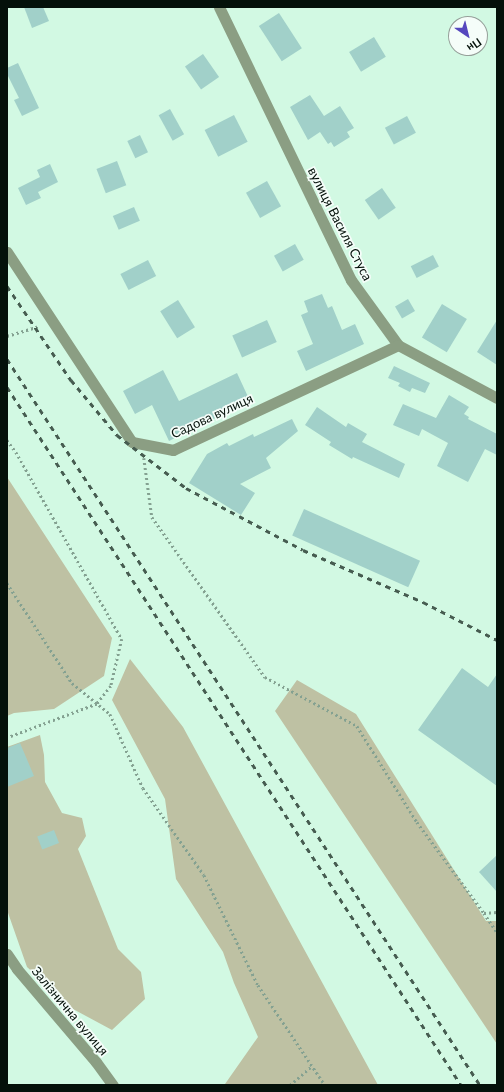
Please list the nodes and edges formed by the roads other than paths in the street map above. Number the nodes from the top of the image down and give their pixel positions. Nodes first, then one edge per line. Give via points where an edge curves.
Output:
1 (219, 7) edge
2 (7, 252) edge
3 (398, 345) junction
4 (497, 398) edge
5 (7, 954) edge
6 (12, 971) edge
7 (113, 1085) edge

1 - 3 street, вулиця Василя Стуса via 351,280
2 - 3 street, Садова вулиця via 132,442 173,450
3 - 4 street, вулиця Василя Стуса
5 - 6 street, Залізнична вулиця
6 - 7 street, Залізнична вулиця via 96,1062

